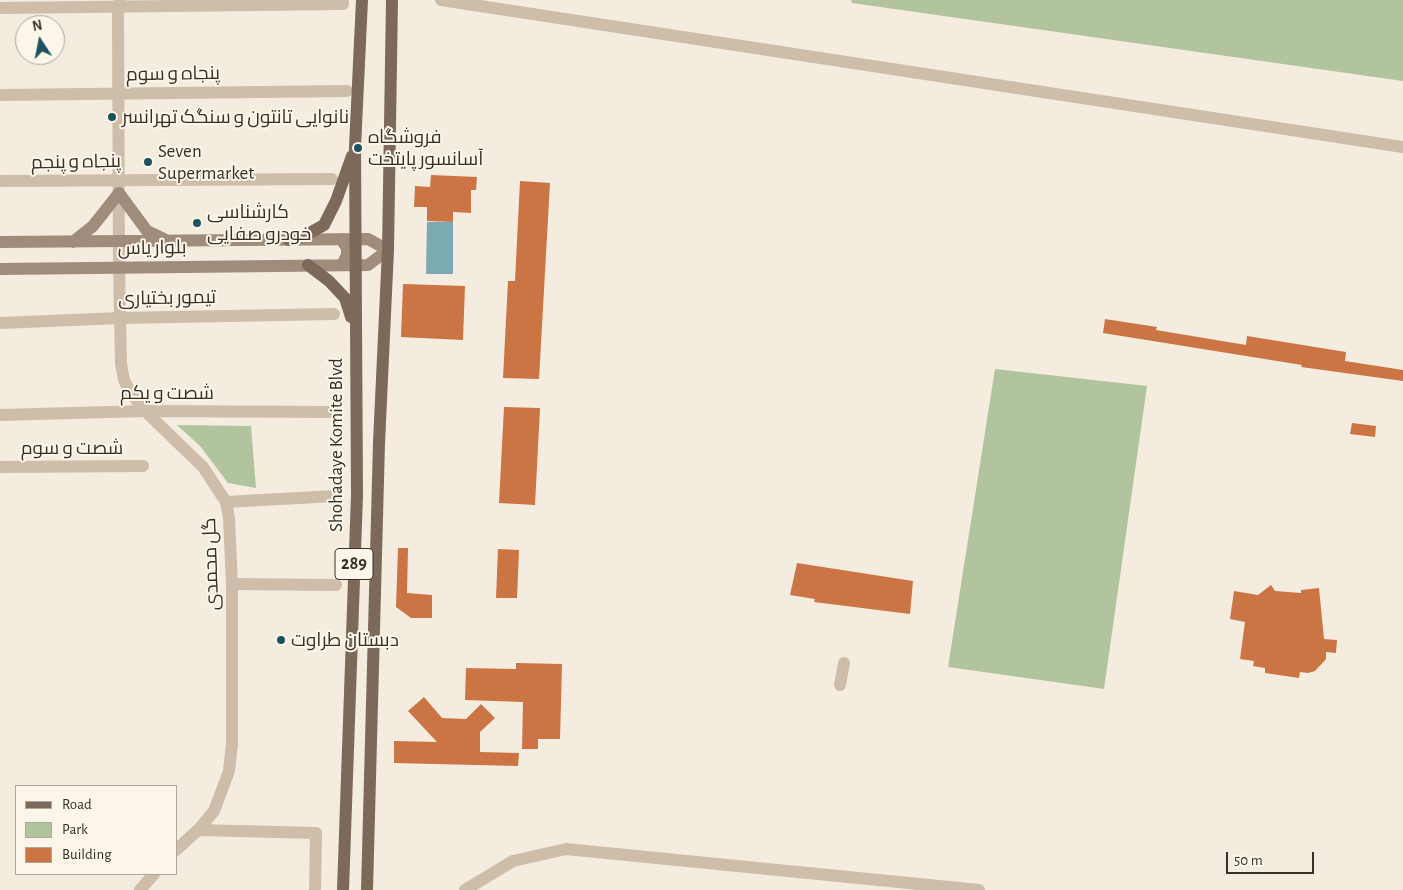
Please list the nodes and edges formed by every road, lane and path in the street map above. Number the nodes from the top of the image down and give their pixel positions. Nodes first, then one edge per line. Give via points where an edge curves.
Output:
1 (343, 0) edge
2 (362, 0) edge
3 (392, 0) edge
4 (441, 0) edge
5 (118, 3) edge
6 (0, 8) edge
7 (347, 91) dead end
8 (118, 94) junction
9 (0, 95) edge
10 (355, 147) junction
11 (1403, 147) edge
12 (332, 179) dead end
13 (0, 181) edge
14 (119, 186) junction
15 (348, 239) junction
16 (289, 240) junction
17 (119, 241) junction
18 (168, 241) junction
19 (0, 242) edge
20 (73, 242) junction
21 (388, 250) junction
22 (308, 265) junction
23 (348, 265) junction
24 (119, 267) junction
25 (0, 269) edge
26 (334, 314) dead end
27 (121, 318) junction
28 (0, 323) edge
29 (355, 328) junction
30 (146, 411) junction
31 (334, 412) dead end
32 (0, 415) edge
33 (143, 466) dead end
34 (0, 467) edge
35 (335, 496) dead end
36 (226, 502) junction
37 (232, 584) junction
38 (336, 585) dead end
39 (844, 663) dead end
40 (840, 685) dead end
41 (198, 830) junction
42 (178, 848) edge
43 (153, 875) edge
44 (877, 885) edge
45 (140, 890) edge
46 (315, 890) edge
47 (343, 890) edge
48 (367, 890) edge
49 (465, 890) edge
50 (979, 890) edge

1 - 5 street via 343,4
2 - 10 main road, Shohadaye Komite Blvd / 289
3 - 21 main road, 289
4 - 11 street
5 - 6 street
5 - 8 street, گل محمدی
7 - 8 street, پنجاه و سوم
8 - 9 street, پنجاه و سوم
8 - 14 street, گل محمدی
10 - 15 main road, Shohadaye Komite Blvd / 289
10 - 16 main road via 329,218 315,231
12 - 14 street, پنجاه و پنجم
13 - 14 street, پنجاه و پنجم
14 - 17 street, گل محمدی
14 - 18 main road via 147,232
14 - 20 main road via 93,226
15 - 16 main road, بلوار یاس
15 - 21 main road, بلوار یاس via 368,238
15 - 23 main road, Shohadaye Komite Blvd / 289
16 - 18 main road, بلوار یاس
17 - 18 main road, بلوار یاس
17 - 20 main road, بلوار یاس
17 - 24 street, گل محمدی
19 - 20 main road, بلوار یاس
21 - 23 main road, بلوار یاس via 368,265
21 - 48 main road, 289 via 379,443
22 - 23 main road, بلوار یاس
22 - 24 main road, بلوار یاس
22 - 29 main road via 345,298
23 - 29 main road, Shohadaye Komite Blvd / 289
24 - 25 main road, بلوار یاس
24 - 27 street, گل محمدی
26 - 27 street, تیمور بختیاری
27 - 28 street, تیمور بختیاری
27 - 30 street, گل محمدی via 124,380
29 - 47 main road, Shohadaye Komite Blvd / 289 via 357,495
30 - 31 street, شصت و یکم
30 - 32 street, شصت و یکم
30 - 36 street, گل محمدی via 203,467
33 - 34 street, شصت و سوم
35 - 36 street
36 - 37 street, گل محمدی
37 - 38 street
37 - 41 street, گل محمدی via 230,772 214,811
39 - 40 street
41 - 42 street, گل محمدی
41 - 46 street via 316,832
43 - 45 street
44 - 49 street via 566,849 513,861
44 - 50 street

